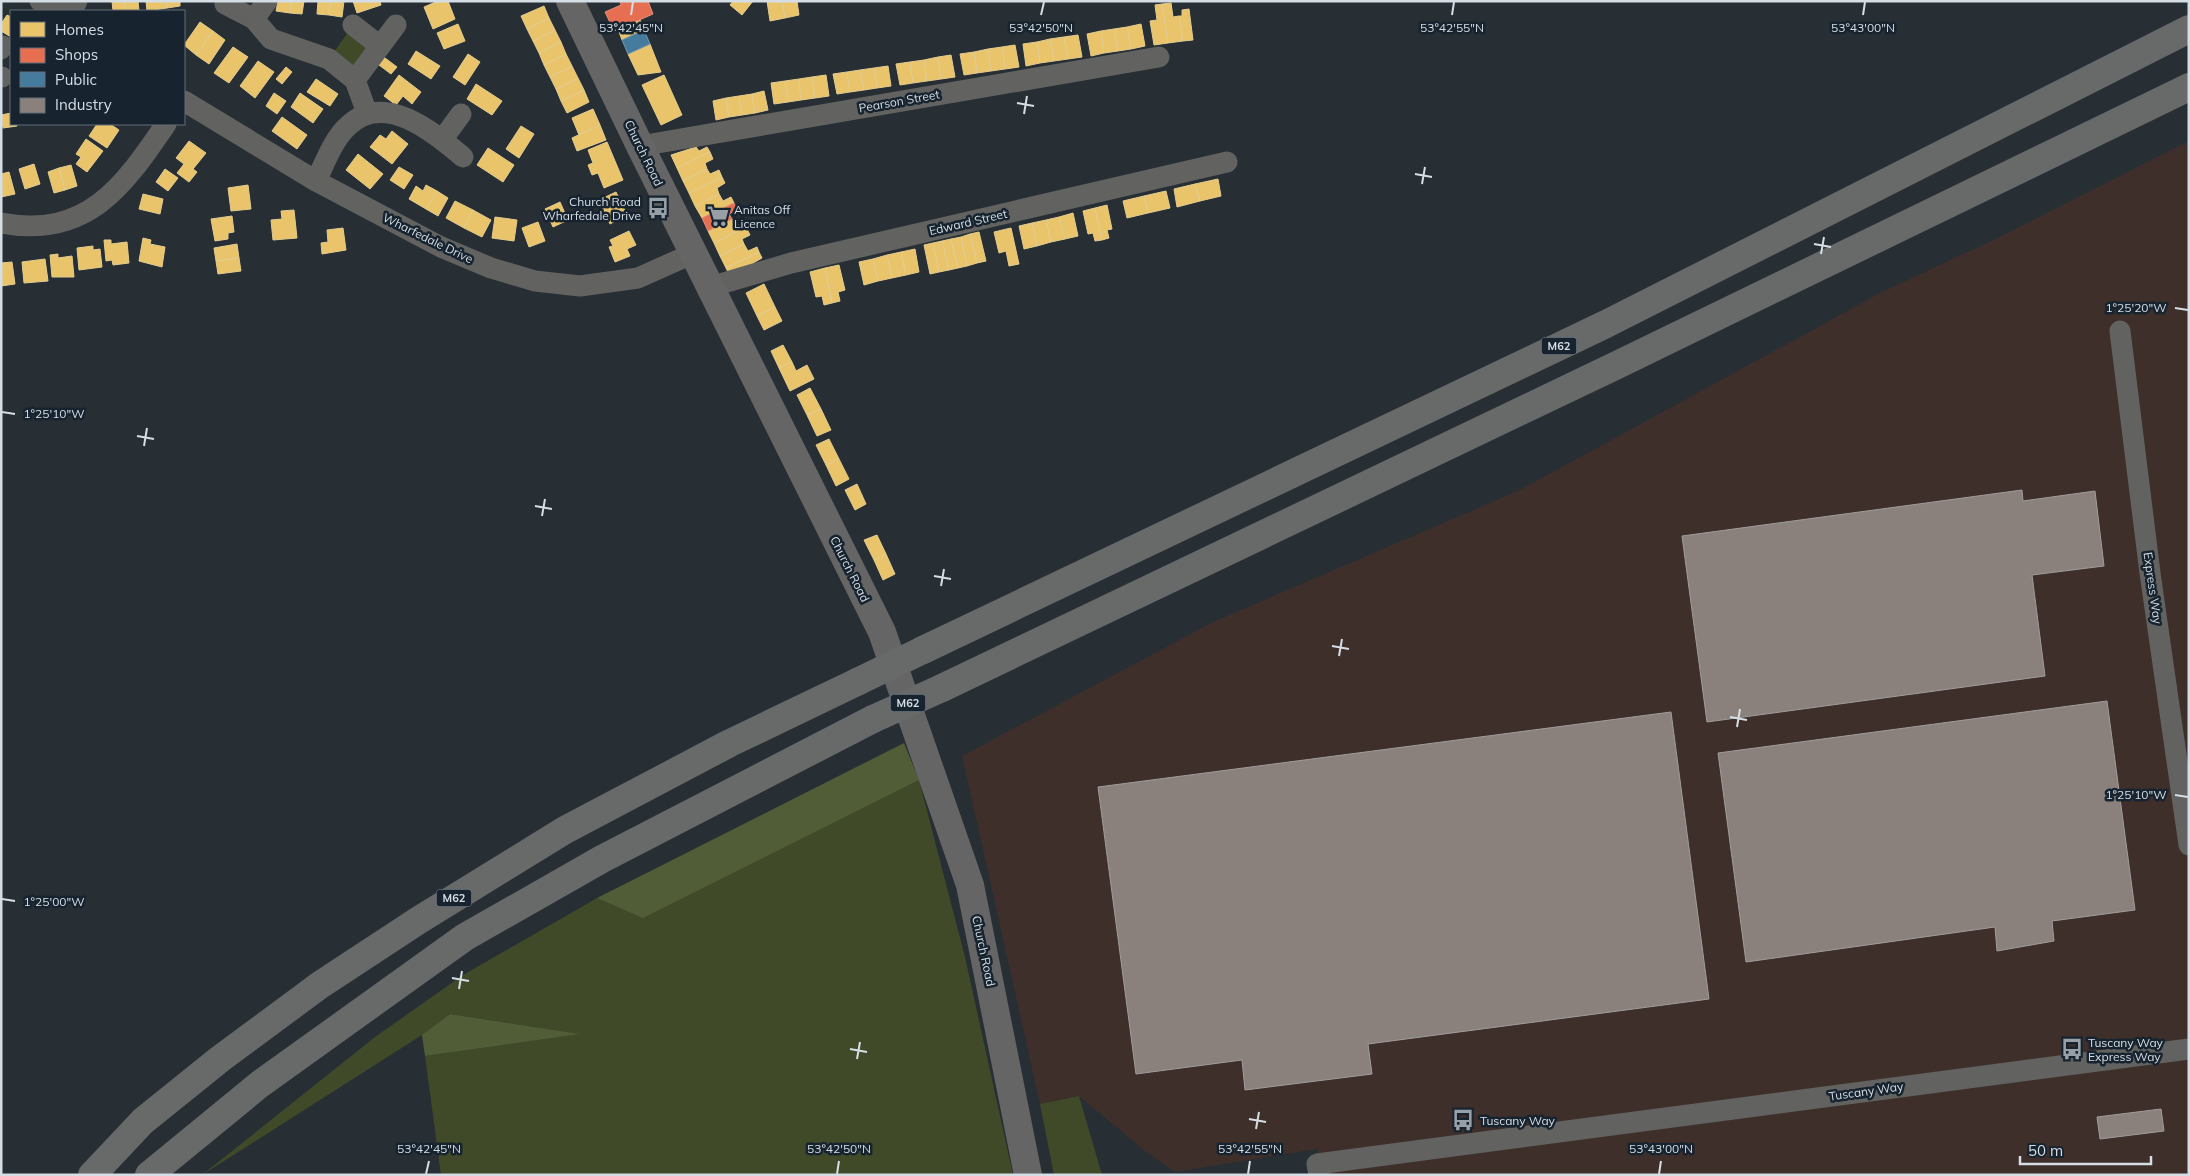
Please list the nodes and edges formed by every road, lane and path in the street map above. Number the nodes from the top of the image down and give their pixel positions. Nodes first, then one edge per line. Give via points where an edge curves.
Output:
1 (40, 1) edge
2 (267, 1) edge
3 (570, 1) edge
4 (225, 4) dead end
5 (58, 10) edge
6 (254, 19) junction
7 (353, 25) dead end
8 (396, 25) dead end
9 (2189, 29) edge
10 (380, 46) junction
11 (1159, 57) dead end
12 (355, 80) junction
13 (2189, 87) edge
14 (185, 102) edge
15 (367, 113) junction
16 (461, 114) dead end
17 (165, 125) edge
18 (442, 140) junction
19 (640, 146) junction
20 (463, 158) dead end
21 (1227, 162) dead end
22 (316, 181) junction
23 (1, 223) edge
24 (694, 253) junction
25 (710, 287) junction
26 (2120, 331) dead end
27 (2189, 845) edge
28 (2189, 1049) edge
29 (92, 1175) edge
30 (149, 1175) edge
31 (1028, 1175) edge
32 (1319, 1175) edge

1 - 5 street
2 - 6 street
3 - 19 street, Church Road
4 - 6 street
6 - 12 street via 271,39 329,59
7 - 10 street
8 - 10 street
9 - 29 highway, M62, bridge via 1606,324 730,743 565,830 320,985 220,1059 143,1122
10 - 12 street
11 - 19 street, Pearson Street
12 - 15 street
13 - 30 highway, M62, bridge via 1615,366 873,719 602,859 465,937 260,1084
14 - 22 street, Wharfedale Drive
15 - 18 street via 384,112 403,117
15 - 22 street via 348,125
16 - 18 street
17 - 23 street via 121,184 92,210 45,225
18 - 20 street
19 - 24 street, Church Road
21 - 25 street, Edward Street via 791,263
22 - 24 street, Wharfedale Drive via 441,247 490,268 535,282 580,286 638,278
24 - 25 street, Church Road
25 - 31 street, Church Road via 882,632 970,885
26 - 27 street, Express Way via 2150,574
28 - 32 street, Tuscany Way via 1317,1164

